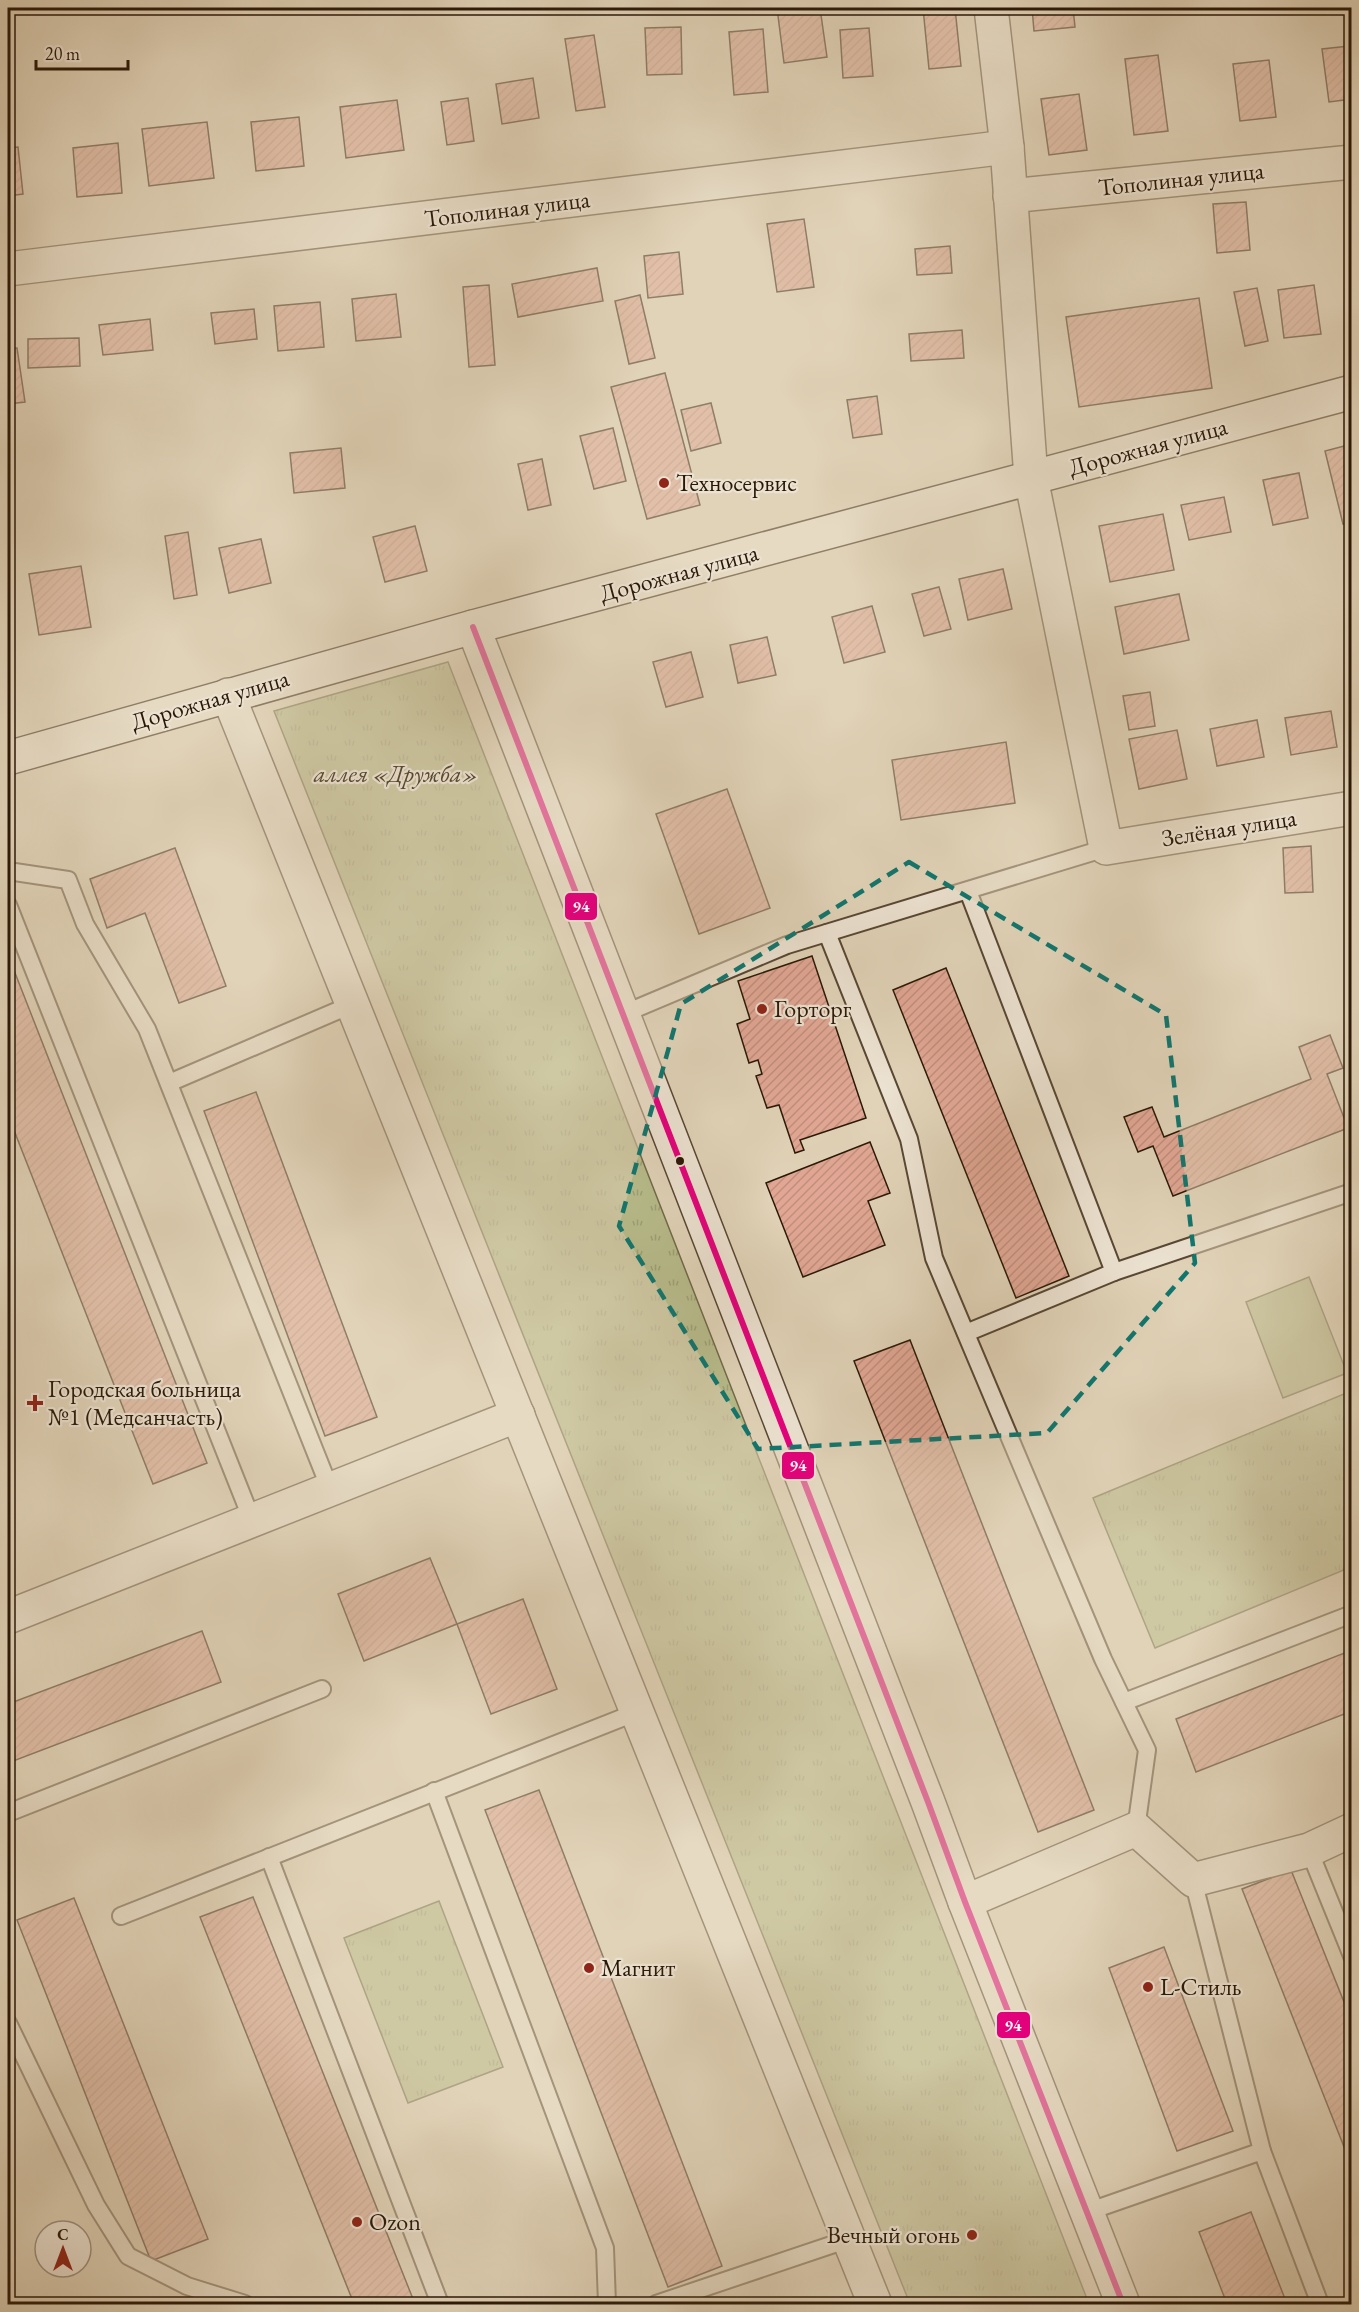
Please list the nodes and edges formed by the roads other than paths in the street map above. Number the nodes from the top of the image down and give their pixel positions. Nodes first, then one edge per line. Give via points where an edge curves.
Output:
1 (991, 8) edge
2 (1007, 147) junction
3 (1352, 162) edge
4 (1010, 196) junction
5 (8, 269) edge
6 (1352, 392) edge
7 (1031, 478) junction
8 (473, 627) junction
9 (228, 695) junction
10 (8, 758) edge
11 (1352, 808) edge
12 (1106, 848) junction
13 (8, 871) edge
14 (968, 891) junction
15 (8, 905) edge
16 (828, 933) junction
17 (353, 1004) junction
18 (623, 1014) junction
19 (169, 1083) junction
20 (1352, 1192) edge
21 (1114, 1272) junction
22 (966, 1333) junction
23 (518, 1415) junction
24 (330, 1489) junction
25 (252, 1520) junction
26 (1352, 1614) edge
27 (8, 1617) edge
28 (322, 1689) dead end
29 (1124, 1702) junction
30 (637, 1712) junction
31 (434, 1791) junction
32 (8, 1813) edge
33 (1136, 1829) junction
34 (1352, 1830) edge
35 (1309, 1850) junction
36 (269, 1857) junction
37 (1193, 1880) junction
38 (965, 1902) junction
39 (121, 1916) dead end
40 (1352, 1956) edge
41 (8, 2023) edge
42 (1262, 2151) junction
43 (1087, 2212) junction
44 (849, 2239) junction
45 (210, 2299) edge
46 (245, 2304) edge
47 (440, 2304) edge
48 (607, 2304) edge
49 (656, 2304) edge
50 (875, 2304) edge
51 (1123, 2304) edge
52 (1320, 2304) edge

1 - 2 street
2 - 4 street
2 - 5 street, Тополиная улица
3 - 4 street, Тополиная улица
4 - 7 street
6 - 7 street, Дорожная улица
7 - 8 street, Дорожная улица
7 - 12 street
8 - 9 street, Дорожная улица
8 - 18 street
9 - 10 street, Дорожная улица
9 - 17 street
11 - 12 street, Зелёная улица
12 - 14 lane
13 - 19 lane via 68,880 86,924 147,1029
14 - 16 lane
14 - 21 lane
15 - 25 lane
16 - 18 lane via 787,945
16 - 22 lane via 909,1139 934,1258
17 - 19 lane
17 - 23 street
18 - 38 street
19 - 24 lane
20 - 21 lane
21 - 22 lane
22 - 29 lane
23 - 24 street
23 - 30 street
24 - 25 street
25 - 27 street
26 - 29 lane
28 - 32 lane
29 - 33 lane via 1147,1750
30 - 31 lane
30 - 44 street
31 - 36 lane
31 - 48 lane via 605,2248
33 - 37 street
33 - 38 street
34 - 35 street
35 - 37 street
35 - 40 lane
36 - 39 lane
36 - 47 lane
37 - 42 lane
38 - 43 street
41 - 45 lane via 96,2205 128,2256
42 - 43 lane
42 - 52 lane
43 - 51 street
44 - 49 lane
44 - 50 street
45 - 46 lane

